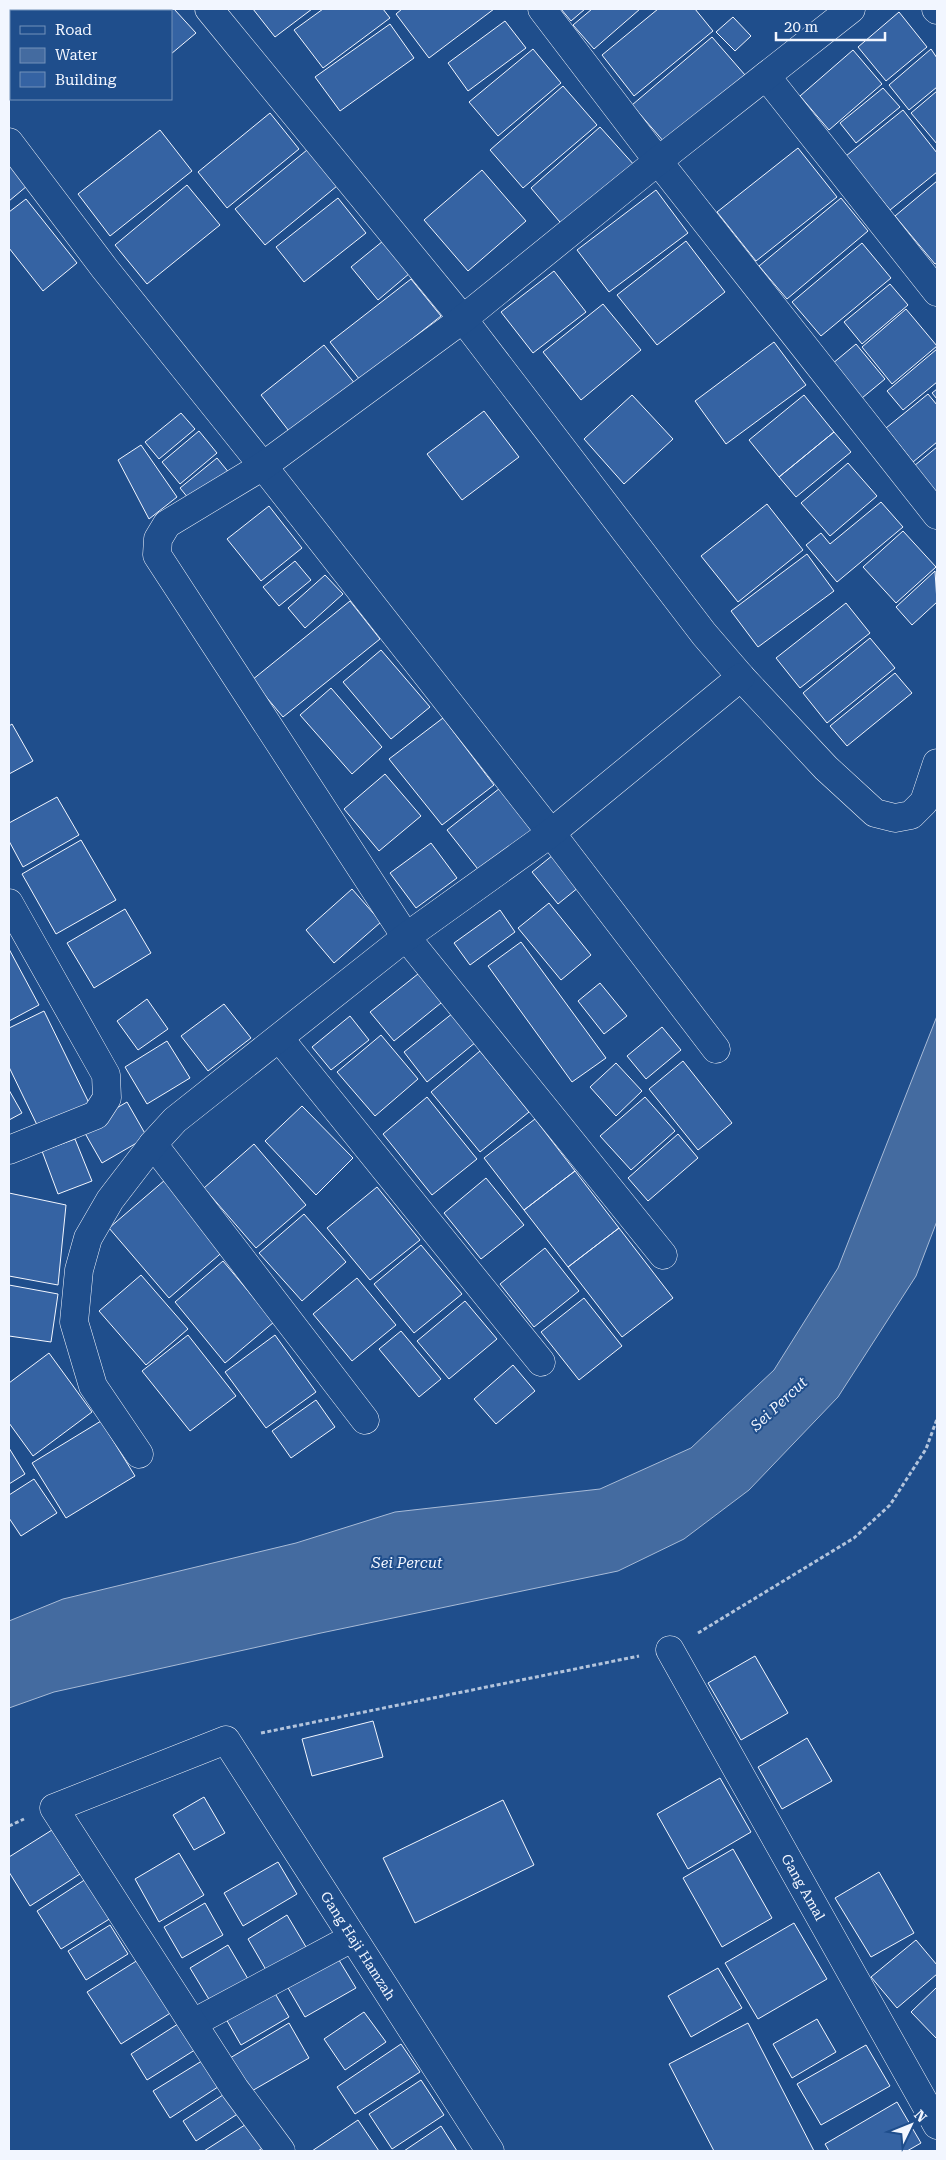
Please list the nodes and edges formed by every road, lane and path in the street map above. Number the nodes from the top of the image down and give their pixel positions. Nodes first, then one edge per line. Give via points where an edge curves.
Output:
1 (209, 9) edge
2 (542, 9) edge
3 (850, 9) edge
4 (766, 76) junction
5 (9, 142) edge
6 (658, 160) junction
7 (937, 292) edge
8 (463, 320) junction
9 (263, 466) junction
10 (937, 515) edge
11 (741, 677) junction
12 (937, 763) edge
13 (551, 833) junction
14 (9, 903) edge
15 (406, 937) junction
16 (280, 1039) junction
17 (716, 1049) dead end
18 (152, 1144) junction
19 (9, 1150) edge
20 (663, 1255) dead end
21 (542, 1362) dead end
22 (937, 1419) edge
23 (365, 1420) dead end
24 (139, 1454) dead end
25 (670, 1650) junction
26 (226, 1740) junction
27 (352, 1938) junction
28 (193, 2023) junction
29 (937, 2125) edge
30 (282, 2151) edge
31 (490, 2151) edge

1 - 8 street
2 - 6 street
3 - 4 street
4 - 6 street
4 - 7 street
5 - 9 street via 104,269
6 - 8 street
6 - 10 street
8 - 9 street
8 - 11 street via 704,634
9 - 13 street
9 - 15 street via 167,524 158,539 157,555
11 - 12 street via 826,768 875,813 894,818 911,815 924,802
11 - 13 street
13 - 15 street
13 - 17 street
14 - 19 street via 106,1075 107,1098 96,1115
15 - 16 street
15 - 20 street
16 - 18 street via 175,1120
16 - 21 street
18 - 23 street
18 - 24 street via 110,1200 88,1238 79,1270 74,1322 93,1386
22 - 25 path via 926,1449 890,1505 854,1538
25 - 26 path
25 - 29 street, Gang Amal
26 - 27 street, Gang Haji Hamzah
26 - 28 street via 54,1808
27 - 28 street
27 - 31 street, Gang Haji Hamzah
28 - 30 street via 235,2089

